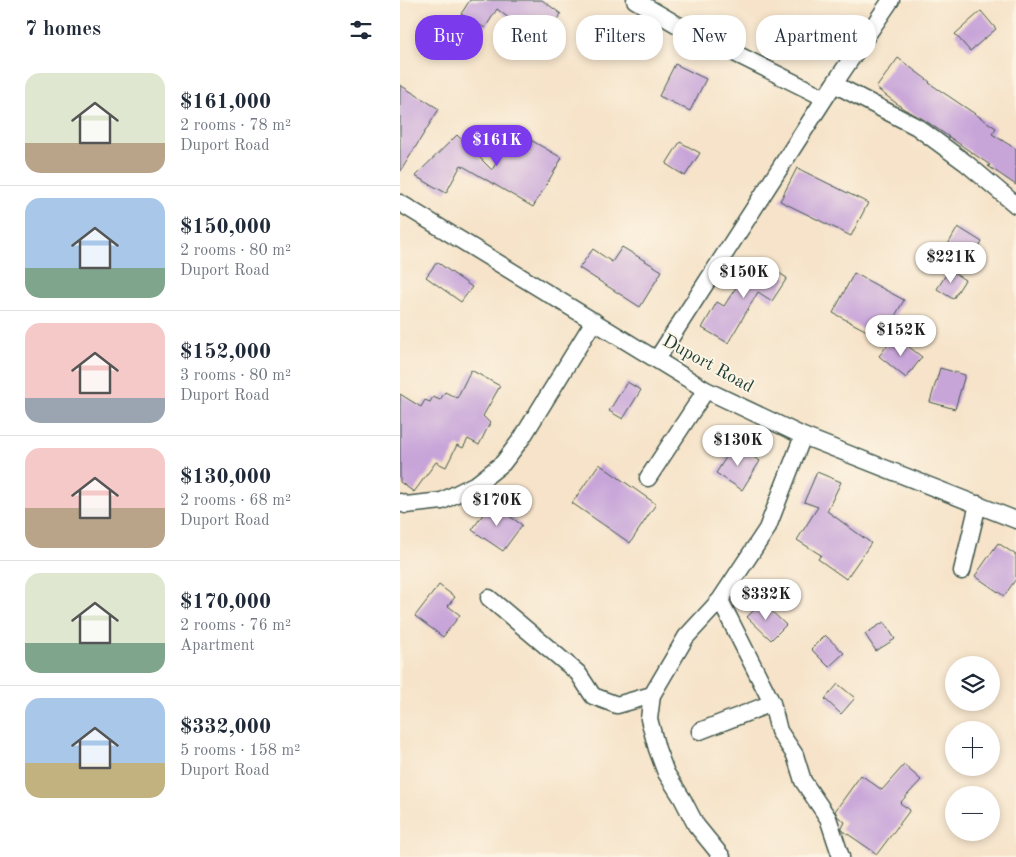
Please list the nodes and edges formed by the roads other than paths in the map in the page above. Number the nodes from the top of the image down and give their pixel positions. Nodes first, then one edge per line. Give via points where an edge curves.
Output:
1 (635, 0) edge
2 (891, 0) edge
3 (834, 84) junction
4 (825, 98) junction
5 (400, 203) edge
6 (1016, 205) edge
7 (594, 321) junction
8 (657, 359) junction
9 (706, 390) junction
10 (803, 436) junction
11 (648, 478) dead end
12 (400, 502) edge
13 (978, 504) junction
14 (1016, 520) edge
15 (962, 571) dead end
16 (490, 598) dead end
17 (720, 600) junction
18 (652, 695) junction
19 (772, 703) junction
20 (700, 732) dead end
21 (722, 857) edge
22 (841, 857) edge

1 - 4 street via 676,24
2 - 3 street
3 - 4 street
3 - 6 street via 918,127
4 - 8 street
5 - 7 street, Duport Road
7 - 8 street, Duport Road
7 - 12 street via 522,438 503,463 478,483 442,501 406,505
8 - 9 street, Duport Road
9 - 10 street, Duport Road
9 - 11 street
10 - 13 street, Duport Road
10 - 17 street via 767,529
13 - 14 street, Duport Road
13 - 15 street
16 - 18 street via 578,673 592,696 618,705
17 - 18 street via 686,637
17 - 19 street
18 - 21 street via 649,719 666,773 696,825
19 - 20 street
19 - 22 street via 779,731 796,755 803,781 828,818

